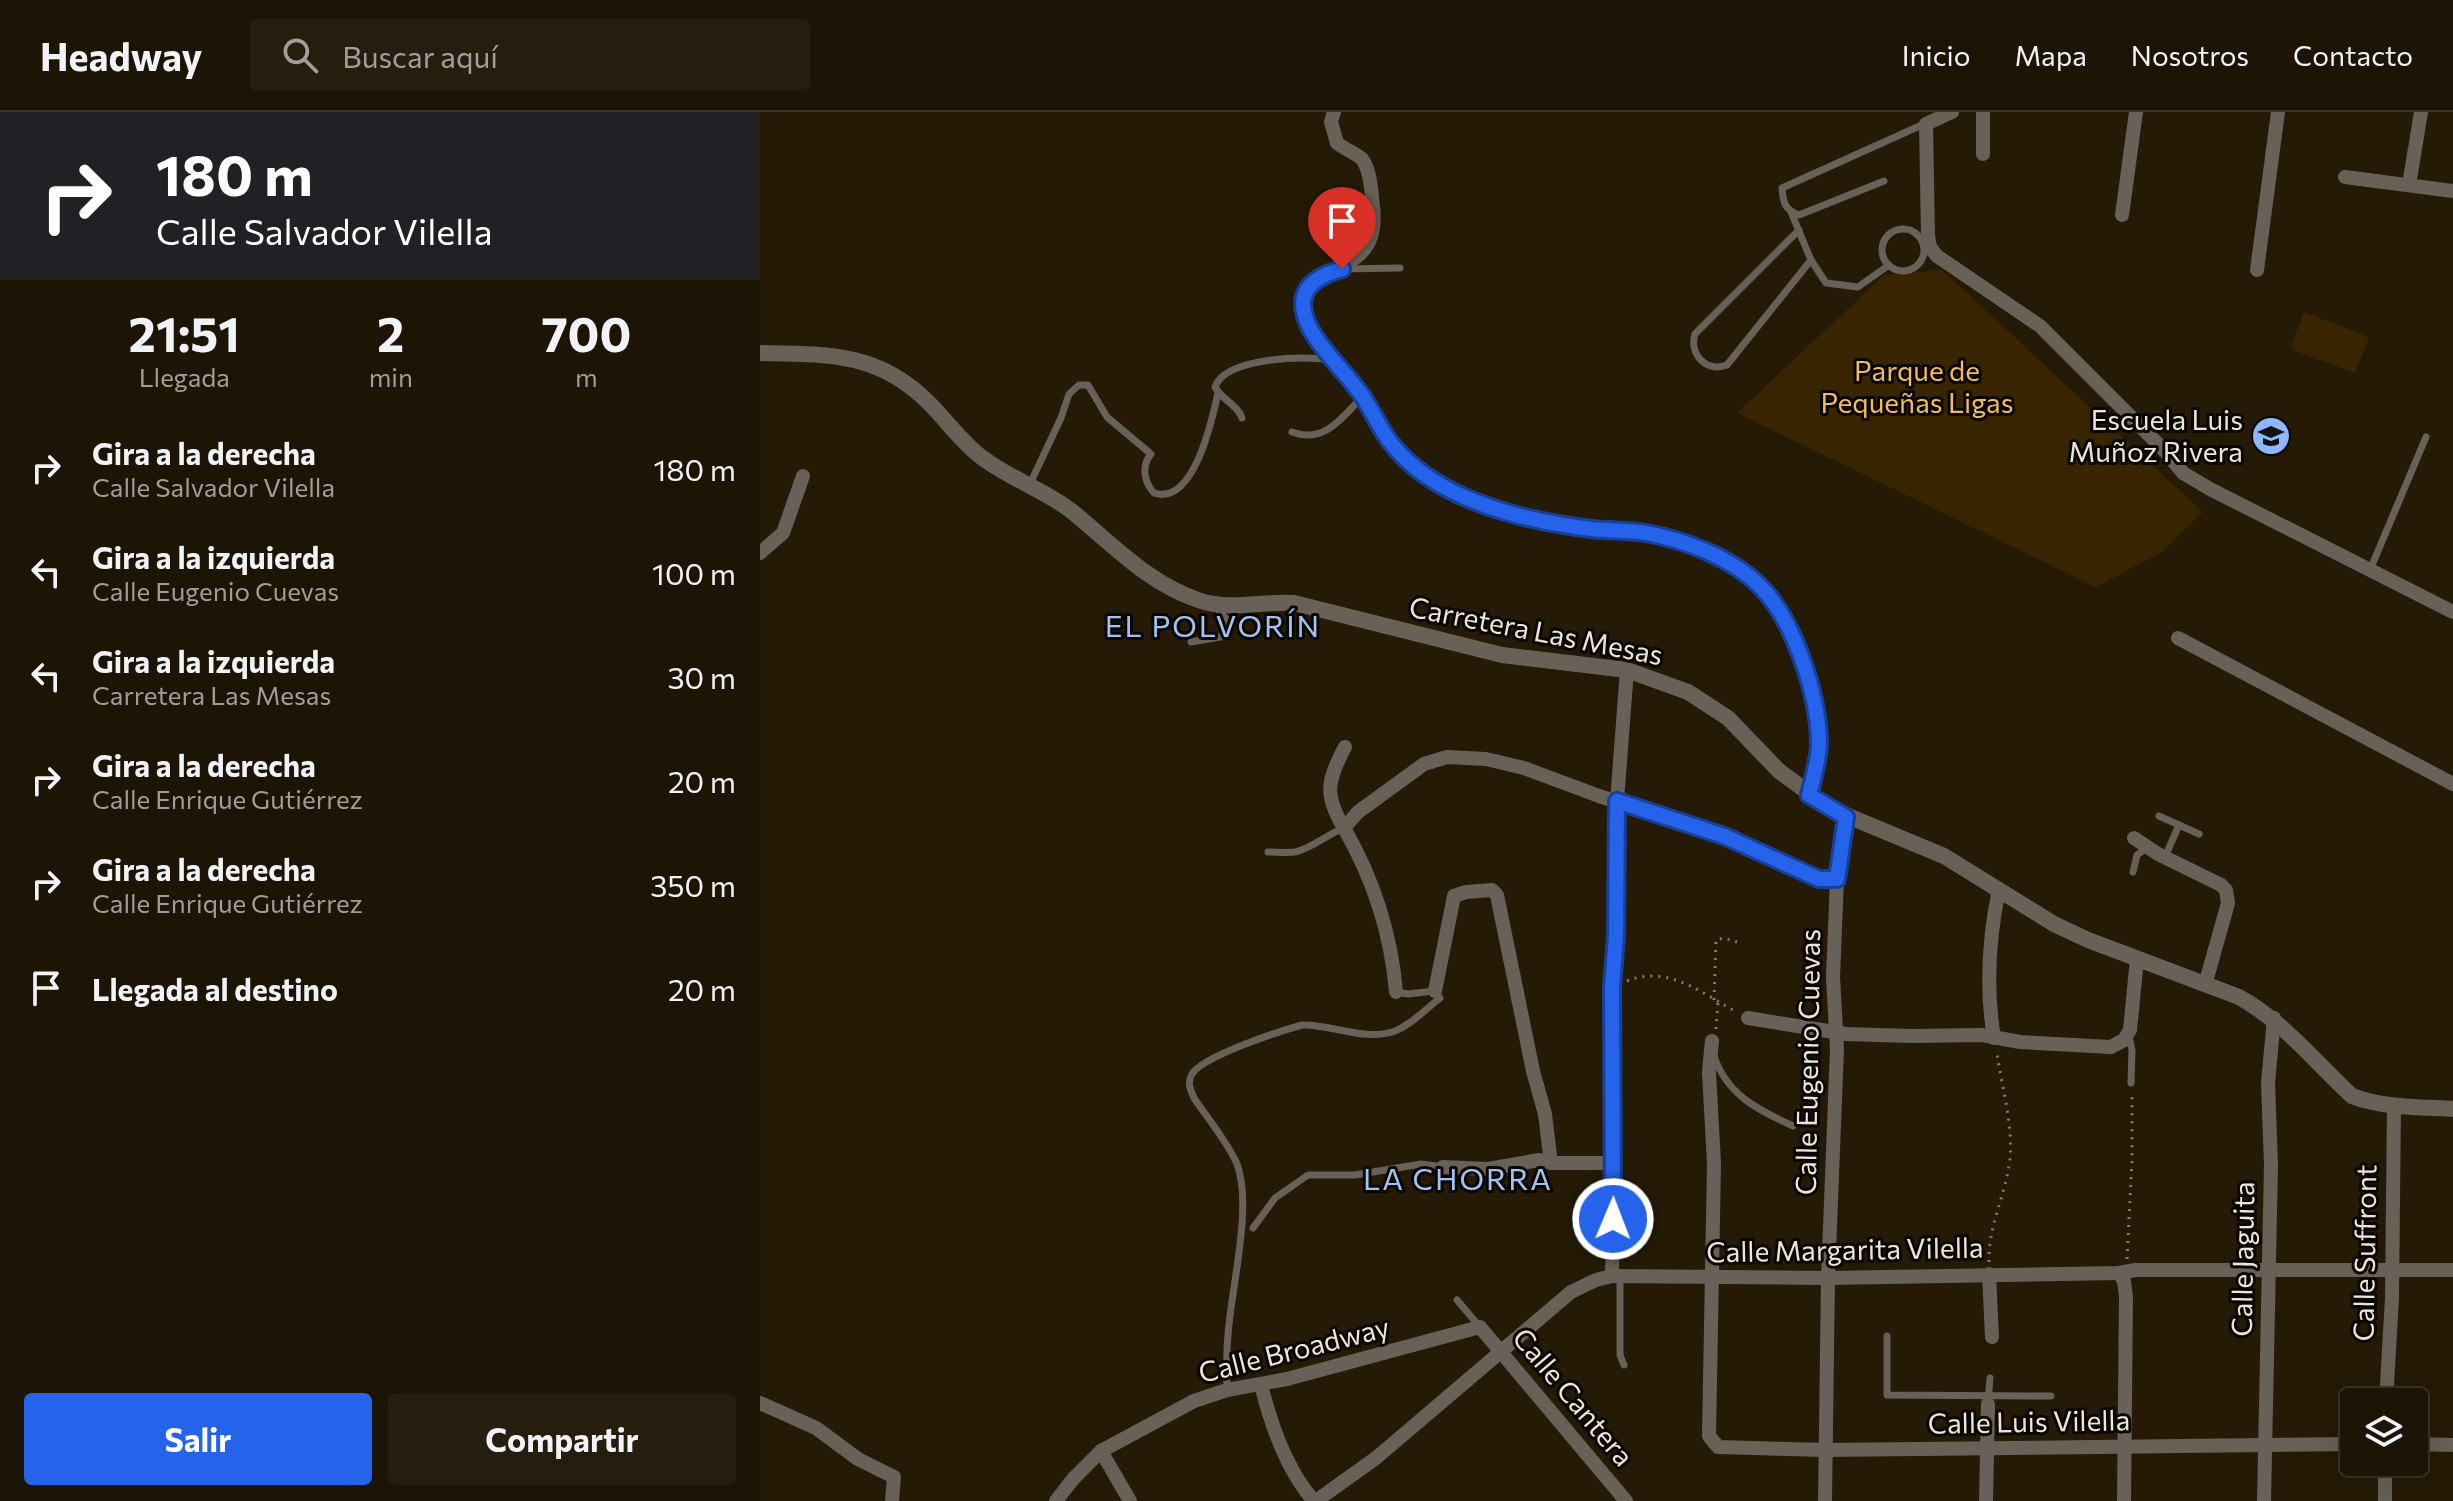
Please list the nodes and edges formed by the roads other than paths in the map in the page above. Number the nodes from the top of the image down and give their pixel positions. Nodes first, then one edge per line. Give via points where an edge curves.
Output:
1 (1334, 112) edge
2 (1952, 112) edge
3 (1983, 112) edge
4 (2136, 112) edge
5 (2278, 112) edge
6 (2421, 112) edge
7 (1926, 124) junction
8 (1983, 154) dead end
9 (2345, 177) dead end
10 (1884, 181) dead end
11 (2409, 185) junction
12 (2453, 191) edge
13 (1791, 212) junction
14 (2122, 215) dead end
15 (1799, 230) junction
16 (1927, 249) junction
17 (1811, 260) junction
18 (1889, 265) junction
19 (1400, 268) dead end
20 (1342, 269) junction
21 (2257, 270) dead end
22 (760, 353) edge
23 (1333, 361) junction
24 (1218, 393) junction
25 (1363, 396) junction
26 (1242, 418) dead end
27 (1292, 432) dead end
28 (2426, 437) dead end
29 (803, 476) dead end
30 (1029, 486) junction
31 (760, 553) edge
32 (2370, 570) junction
33 (1215, 605) junction
34 (2453, 612) edge
35 (2178, 638) dead end
36 (1191, 642) dead end
37 (1627, 670) junction
38 (1345, 747) dead end
39 (2453, 784) edge
40 (1809, 795) junction
41 (1617, 801) junction
42 (2159, 816) dead end
43 (1846, 817) junction
44 (2179, 825) junction
45 (1344, 828) junction
46 (2199, 834) dead end
47 (2134, 838) dead end
48 (2148, 847) junction
49 (1268, 852) dead end
50 (2165, 857) junction
51 (2133, 872) dead end
52 (1837, 879) junction
53 (1999, 889) junction
54 (2137, 959) junction
55 (2205, 985) junction
56 (1396, 992) joint
57 (1438, 994) junction
58 (1748, 1018) road end
59 (2274, 1018) junction
60 (1835, 1032) junction
61 (2128, 1035) junction
62 (1994, 1038) junction
63 (1712, 1045) joint
64 (2132, 1086) road end
65 (2394, 1105) junction
66 (2453, 1109) edge
67 (1793, 1126) dead end
68 (1551, 1163) junction
69 (1614, 1163) junction
70 (1443, 1167) joint
71 (1253, 1228) dead end
72 (2269, 1269) junction
73 (2453, 1270) edge
74 (2391, 1271) junction
75 (2123, 1272) junction
76 (1989, 1274) junction
77 (1616, 1276) junction
78 (1710, 1278) junction
79 (1828, 1278) junction
80 (1457, 1300) dead end
81 (1480, 1327) junction
82 (1887, 1336) dead end
83 (1992, 1337) dead end
84 (1500, 1352) junction
85 (1624, 1365) dead end
86 (1990, 1378) dead end
87 (1261, 1385) junction
88 (2387, 1388) edge
89 (1227, 1390) junction
90 (2051, 1396) dead end
91 (1988, 1400) junction
92 (760, 1403) edge
93 (2340, 1444) edge
94 (2428, 1444) edge
95 (2453, 1445) edge
96 (2125, 1446) junction
97 (2265, 1446) junction
98 (1986, 1448) junction
99 (1825, 1450) junction
100 (1101, 1451) junction
101 (2385, 1476) edge
102 (892, 1501) edge
103 (1056, 1501) edge
104 (1130, 1501) edge
105 (1315, 1501) edge
106 (1626, 1501) edge
107 (1825, 1501) edge
108 (1986, 1501) edge
109 (2124, 1501) edge
110 (2264, 1501) edge
111 (2385, 1501) edge

1 - 20 street via 1337,143 1362,159 1375,223 1371,241
2 - 7 street
3 - 8 street
4 - 14 street
5 - 21 street
6 - 11 street
7 - 13 lane via 1782,188
7 - 16 street
9 - 11 street
10 - 13 lane via 1808,213
11 - 12 street
13 - 15 lane
15 - 17 lane
15 - 17 lane via 1695,334 1695,355 1709,366 1727,365
16 - 18 lane via 1911,269
16 - 18 lane via 1913,231 1896,230 1883,249
16 - 32 street via 2040,326 2183,473
17 - 18 lane via 1826,283 1858,287
19 - 20 lane
20 - 23 street via 1317,277 1304,297 1310,327
22 - 30 street, Carretera Las Mesas via 860,359 890,373 928,401 979,455
23 - 24 lane via 1311,357 1253,364 1216,382
23 - 25 street
24 - 26 lane
24 - 30 lane via 1195,467 1177,491 1154,493 1145,476 1151,454 1107,417 1088,385 1069,394
25 - 27 lane via 1322,434
25 - 40 street via 1392,444 1418,470 1489,507 1556,523 1649,533 1707,552 1762,587 1797,645 1811,695 1819,743
28 - 32 lane
29 - 31 street via 783,533
30 - 33 street, Carretera Las Mesas via 1075,514 1152,578
32 - 34 street
33 - 36 lane via 1229,622 1226,636
33 - 37 street, Carretera Las Mesas via 1294,603 1502,655
35 - 39 street
37 - 40 street, Carretera Las Mesas via 1708,703
37 - 41 street
38 - 45 street via 1329,792
40 - 43 street, Carretera Las Mesas
41 - 45 street via 1504,763 1447,757 1407,775
41 - 52 street via 1724,836 1819,879
41 - 69 street
42 - 44 lane
43 - 52 street, Calle Eugenio Cuevas
43 - 53 street, Carretera Las Mesas via 1944,856
44 - 46 lane
44 - 50 lane
45 - 49 lane via 1304,849
45 - 56 street via 1390,938
47 - 48 street
48 - 50 street
48 - 51 lane via 2137,855
50 - 55 street via 2221,885 2228,895
52 - 60 street, Calle Eugenio Cuevas
53 - 54 street, Carretera Las Mesas via 2054,924
53 - 62 street via 1992,922
54 - 55 street, Carretera Las Mesas
54 - 61 street
55 - 59 street, Carretera Las Mesas
56 - 57 lane
57 - 68 street via 1454,896 1492,890 1545,1114
57 - 89 lane via 1396,1031 1364,1033 1302,1025 1220,1055 1192,1074 1189,1087 1231,1153 1240,1181
58 - 60 street
59 - 65 street, Carretera Las Mesas via 2352,1096
59 - 72 street, Calle Jaguita via 2268,1083
60 - 62 street
60 - 79 street, Calle Eugenio Cuevas
61 - 62 street via 2111,1047
61 - 64 lane
63 - 67 lane via 1720,1074 1736,1093
63 - 78 street
65 - 66 street, Carretera Las Mesas
65 - 74 street, Calle Suffront
68 - 69 street
68 - 70 street
69 - 77 street
70 - 71 lane via 1421,1164 1355,1175 1308,1175 1275,1198
72 - 74 street, Calle Margarita Vilella
72 - 75 street, Calle Margarita Vilella
72 - 97 street, Calle Jaguita
73 - 74 street, Calle Margarita Vilella
74 - 88 street, Calle Suffront
75 - 76 street, Calle Margarita Vilella
75 - 96 street
76 - 79 street, Calle Margarita Vilella
76 - 83 street
77 - 78 street, Calle Margarita Vilella
77 - 84 street, Calle Margarita Vilella via 1571,1292
77 - 85 lane
78 - 79 street, Calle Margarita Vilella
78 - 99 street, Calle Luis Vilella via 1713,1443 1722,1448
79 - 99 street, Calle Eugenio Cuevas
80 - 81 lane
81 - 84 street, Calle Cantera
81 - 87 street, Calle Broadway
82 - 91 lane via 1887,1395
84 - 105 street, Calle Margarita Vilella via 1376,1458
84 - 106 street, Calle Cantera
86 - 91 lane
87 - 89 street, Calle Broadway
87 - 105 street via 1286,1457
89 - 100 street, Calle Broadway via 1194,1401
90 - 91 lane
91 - 98 street
92 - 102 street via 816,1428 894,1477
93 - 97 street, Calle Luis Vilella
94 - 95 street
96 - 97 street, Calle Luis Vilella
96 - 98 street, Calle Luis Vilella
96 - 109 street
97 - 110 street, Calle Jaguita
98 - 99 street, Calle Luis Vilella
98 - 108 street
99 - 107 street, Calle Eugenio Cuevas
100 - 103 street, Calle Broadway
100 - 104 street
101 - 111 street

